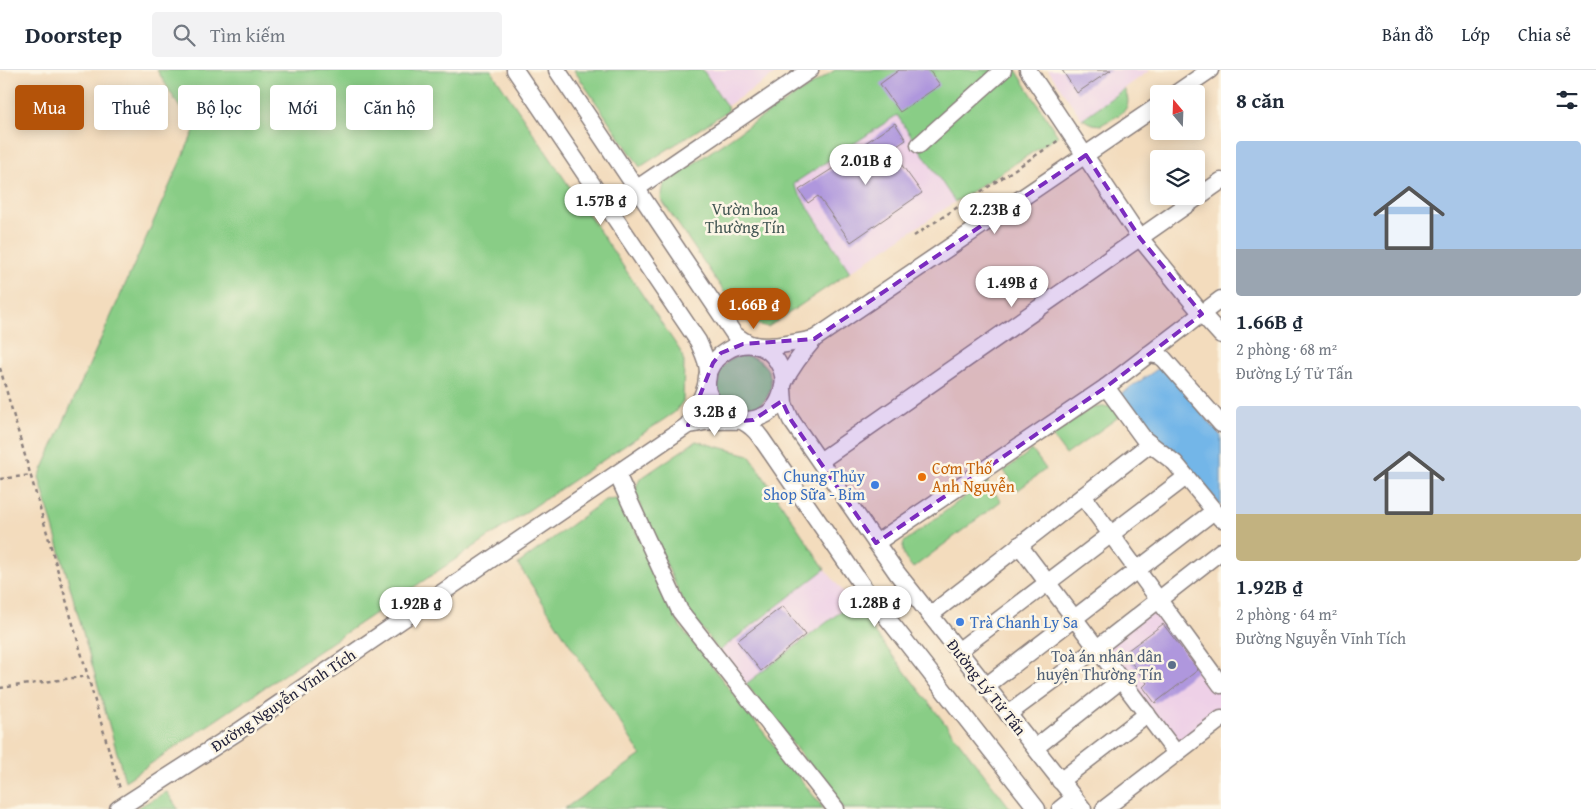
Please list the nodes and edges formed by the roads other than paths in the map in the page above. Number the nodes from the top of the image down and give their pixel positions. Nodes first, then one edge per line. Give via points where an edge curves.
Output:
1 (515, 70) edge
2 (557, 70) edge
3 (810, 70) edge
4 (1003, 70) edge
5 (1028, 70) edge
6 (1210, 70) edge
7 (1188, 85) edge
8 (1150, 111) edge
9 (919, 145) dead end
10 (1086, 155) junction
11 (1221, 181) edge
12 (636, 189) junction
13 (1140, 238) junction
14 (1221, 299) edge
15 (1202, 314) junction
16 (1221, 335) edge
17 (814, 340) junction
18 (755, 346) junction
19 (1149, 354) junction
20 (708, 374) junction
21 (784, 385) junction
22 (1106, 387) junction
23 (740, 420) junction
24 (1221, 424) edge
25 (688, 425) junction
26 (1150, 444) junction
27 (820, 461) junction
28 (617, 474) junction
29 (1186, 477) junction
30 (1083, 496) junction
31 (1218, 515) edge
32 (1111, 535) junction
33 (876, 543) junction
34 (1019, 545) junction
35 (1221, 551) edge
36 (1138, 571) junction
37 (1048, 583) junction
38 (1159, 600) junction
39 (930, 615) junction
40 (1075, 619) junction
41 (1097, 648) junction
42 (958, 651) junction
43 (1121, 680) junction
44 (1221, 685) edge
45 (986, 686) junction
46 (1008, 714) junction
47 (1147, 714) junction
48 (1221, 719) edge
49 (1035, 748) junction
50 (1176, 753) junction
51 (1060, 781) junction
52 (1078, 804) edge
53 (122, 807) edge
54 (836, 809) edge
55 (1037, 809) edge
56 (1060, 809) edge
57 (1104, 809) edge

1 - 20 street via 698,342
2 - 12 street
3 - 12 street
4 - 9 street
5 - 10 street
6 - 7 street
8 - 10 street
10 - 13 street
10 - 17 street
11 - 13 street
12 - 18 street via 729,328
13 - 15 street
13 - 27 street
14 - 15 street
15 - 16 street
15 - 19 street
17 - 18 street
17 - 21 street via 790,369
18 - 20 street via 731,347 713,362
18 - 21 street via 775,358 782,369
19 - 22 street
19 - 24 street via 1164,359
20 - 23 street via 710,397 717,408
20 - 25 street via 701,399
21 - 23 street via 776,406 766,415
21 - 27 street, Đường Lý Tử Tấn via 784,404 791,420
22 - 26 street
22 - 33 street
23 - 25 street
23 - 55 street via 761,438 866,591
25 - 28 street, Đường Nguyễn Vĩnh Tích
26 - 29 street
26 - 30 street
27 - 33 street, Đường Lý Tử Tấn
28 - 53 street, Đường Nguyễn Vĩnh Tích
28 - 54 street via 680,611
29 - 31 street
29 - 32 street
30 - 32 street
30 - 34 street
31 - 36 street
32 - 36 street
32 - 37 street
33 - 39 street, Đường Lý Tử Tấn
34 - 37 street
34 - 39 street
35 - 38 street
36 - 38 street
36 - 40 street
37 - 40 street
37 - 42 street
38 - 41 street
38 - 44 street
39 - 42 street, Đường Lý Tử Tấn
40 - 41 street
40 - 45 street
41 - 43 street
41 - 46 street
42 - 45 street, Đường Lý Tử Tấn
43 - 47 street
43 - 49 street
45 - 46 street, Đường Lý Tử Tấn
46 - 49 street, Đường Lý Tử Tấn
47 - 50 street
47 - 51 street
48 - 50 street
49 - 51 street, Đường Lý Tử Tấn
50 - 57 street
51 - 52 street, Đường Lý Tử Tấn
52 - 56 street

